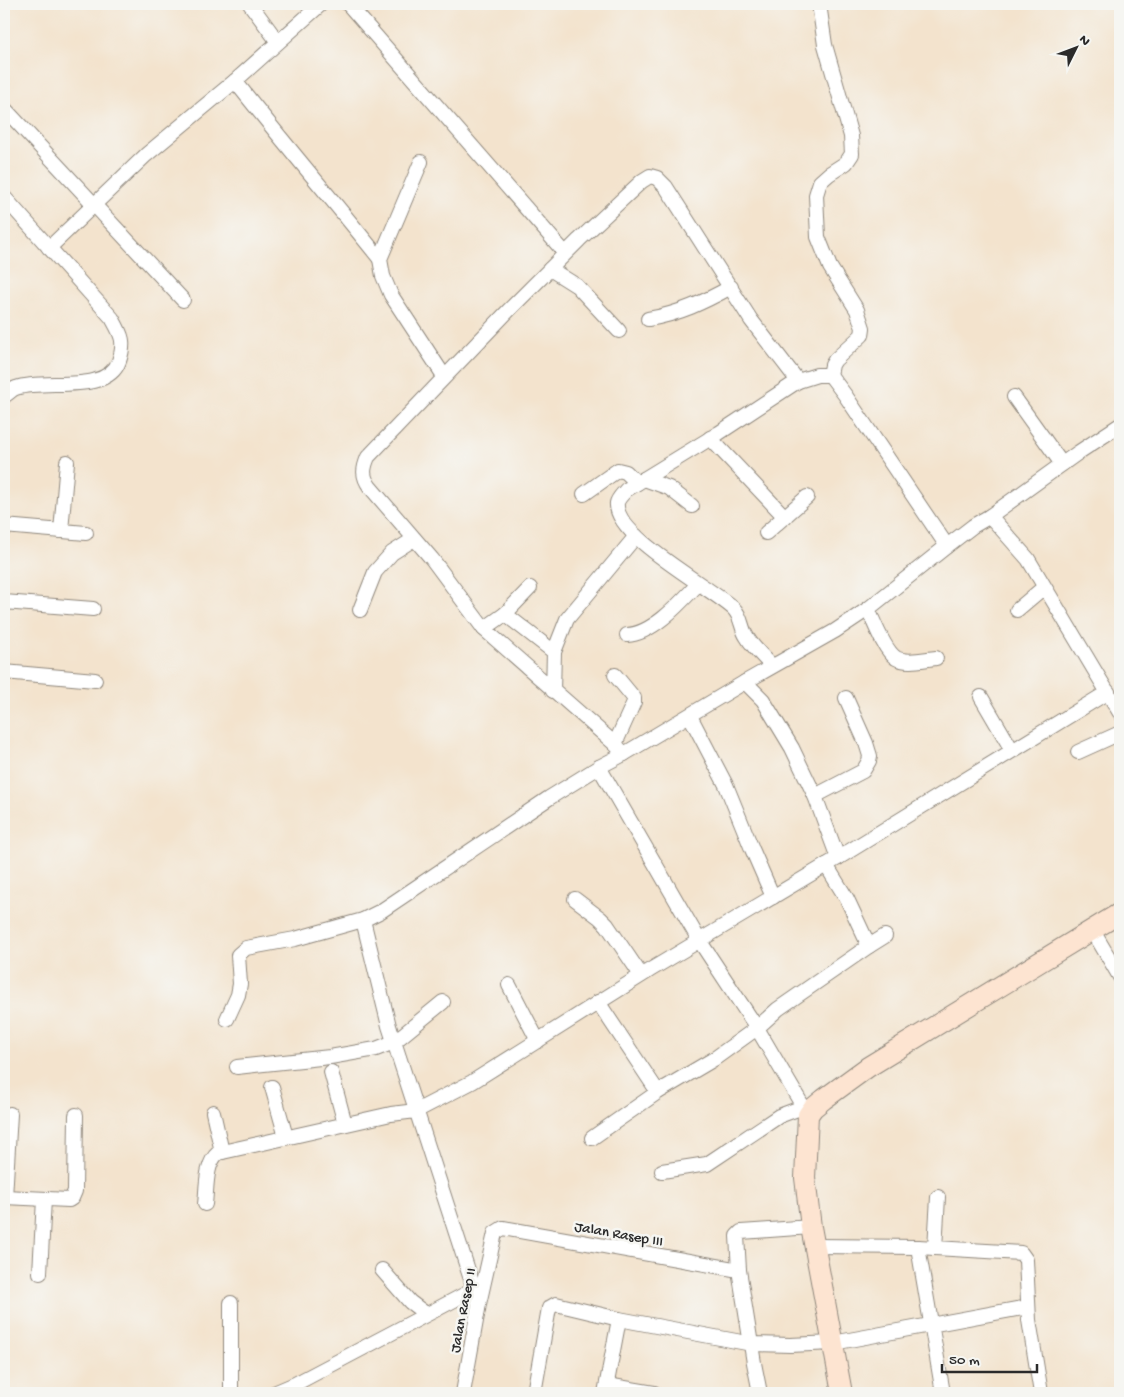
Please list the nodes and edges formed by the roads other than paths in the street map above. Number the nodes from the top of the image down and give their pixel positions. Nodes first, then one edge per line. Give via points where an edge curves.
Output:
1 (250, 4) edge
2 (321, 4) edge
3 (348, 4) edge
4 (819, 4) edge
5 (278, 42) junction
6 (234, 81) junction
7 (4, 108) edge
8 (421, 162) dead end
9 (4, 196) edge
10 (95, 205) junction
11 (50, 248) junction
12 (565, 253) junction
13 (380, 259) junction
14 (550, 269) junction
15 (731, 287) junction
16 (183, 300) dead end
17 (648, 319) dead end
18 (619, 331) dead end
19 (830, 375) junction
20 (444, 376) junction
21 (798, 381) junction
22 (4, 396) edge
23 (1014, 397) dead end
24 (1120, 425) edge
25 (710, 438) junction
26 (67, 462) dead end
27 (1062, 464) junction
28 (640, 481) junction
29 (584, 494) dead end
30 (807, 497) dead end
31 (692, 506) dead end
32 (785, 516) junction
33 (990, 516) junction
34 (4, 526) edge
35 (61, 531) junction
36 (86, 533) dead end
37 (766, 533) dead end
38 (636, 536) junction
39 (414, 539) junction
40 (948, 546) junction
41 (698, 584) junction
42 (530, 588) dead end
43 (1044, 588) junction
44 (4, 602) edge
45 (93, 609) dead end
46 (868, 609) junction
47 (360, 610) dead end
48 (1017, 610) dead end
49 (505, 614) junction
50 (484, 629) junction
51 (627, 635) dead end
52 (554, 652) junction
53 (936, 658) dead end
54 (772, 666) junction
55 (4, 672) edge
56 (615, 675) dead end
57 (95, 680) dead end
58 (745, 682) junction
59 (553, 691) junction
60 (1108, 692) junction
61 (981, 697) dead end
62 (846, 698) dead end
63 (1120, 713) edge
64 (690, 716) junction
65 (1120, 733) edge
66 (615, 744) junction
67 (1012, 750) junction
68 (1078, 752) dead end
69 (624, 754) junction
70 (599, 767) junction
71 (815, 796) junction
72 (832, 862) junction
73 (773, 897) junction
74 (575, 899) dead end
75 (1120, 913) edge
76 (363, 920) junction
77 (1093, 930) junction
78 (885, 936) dead end
79 (699, 940) junction
80 (870, 946) junction
81 (641, 975) junction
82 (1120, 977) edge
83 (509, 985) dead end
84 (443, 1002) dead end
85 (598, 1002) junction
86 (227, 1019) dead end
87 (757, 1028) junction
88 (538, 1041) junction
89 (394, 1042) junction
90 (237, 1067) dead end
91 (331, 1072) dead end
92 (272, 1087) dead end
93 (658, 1092) junction
94 (416, 1111) junction
95 (806, 1111) junction
96 (213, 1112) dead end
97 (10, 1114) dead end
98 (76, 1115) dead end
99 (345, 1124) junction
100 (286, 1137) junction
101 (592, 1138) dead end
102 (222, 1152) junction
103 (662, 1171) dead end
104 (4, 1197) edge
105 (938, 1197) dead end
106 (44, 1199) junction
107 (206, 1204) dead end
108 (495, 1233) joint
109 (813, 1236) junction
110 (918, 1247) junction
111 (935, 1248) junction
112 (382, 1270) dead end
113 (739, 1270) junction
114 (40, 1272) dead end
115 (475, 1289) junction
116 (231, 1304) dead end
117 (479, 1304) junction
118 (1028, 1307) junction
119 (426, 1314) junction
120 (619, 1319) junction
121 (931, 1324) junction
122 (833, 1343) junction
123 (752, 1344) junction
124 (606, 1389) edge
125 (231, 1393) edge
126 (274, 1393) edge
127 (463, 1393) edge
128 (534, 1393) edge
129 (654, 1393) edge
130 (760, 1393) edge
131 (842, 1393) edge
132 (943, 1393) edge
133 (1041, 1393) edge

1 - 5 street
2 - 5 street
3 - 12 street
4 - 19 street via 825,46 851,136 852,154 846,163 820,182 816,195 818,237 830,268 857,310 863,328 862,335 835,360
5 - 6 street
6 - 10 street via 146,155
6 - 13 street
7 - 10 street
8 - 13 street
9 - 11 street
10 - 11 street
10 - 16 street
11 - 22 street via 112,318 122,336 123,350 116,369 103,379 16,388
12 - 14 street
12 - 15 street via 650,176 666,187
13 - 20 street via 391,294
14 - 18 street via 577,286
14 - 20 street
15 - 17 street via 676,313
15 - 21 street via 751,320
19 - 21 street
19 - 40 street
20 - 39 street via 368,457 364,467 363,478
21 - 25 street
23 - 27 street
24 - 27 street
25 - 28 street
25 - 32 street
26 - 35 street
27 - 33 street
28 - 29 street via 618,470
28 - 31 street via 669,488
28 - 38 street via 626,490 617,505 625,526
30 - 32 street
32 - 37 street
33 - 40 street
33 - 43 street via 1028,559
34 - 35 street
35 - 36 street
38 - 41 street
38 - 52 street via 567,619
39 - 47 street via 392,553 374,572
39 - 50 street
40 - 46 street
41 - 51 street via 658,622
41 - 54 street via 736,611 745,636
42 - 49 street
43 - 48 street
43 - 60 street
44 - 45 street
46 - 53 street via 887,649 897,658 914,661
46 - 54 street
49 - 50 street
49 - 52 street
50 - 59 street
52 - 59 street
54 - 58 street
55 - 57 street
56 - 66 street via 634,702
58 - 64 street
58 - 71 street via 776,719
59 - 66 street
60 - 63 street
60 - 67 street
61 - 67 street
62 - 71 street via 866,743 869,761 863,771
64 - 69 street
64 - 73 street via 726,785
65 - 68 street
66 - 69 street
67 - 72 street
69 - 70 street
70 - 76 street
70 - 79 street
71 - 72 street
72 - 73 street
72 - 80 street
73 - 79 street
74 - 81 street via 607,926
75 - 77 street
76 - 86 street via 241,951 238,955 238,995
76 - 89 street
77 - 82 street
77 - 95 street via 868,1067
78 - 80 street
79 - 81 street
79 - 87 street
80 - 87 street via 778,1009
81 - 85 street
83 - 88 street
84 - 89 street
85 - 88 street
85 - 93 street
87 - 93 street via 714,1059
87 - 95 street
88 - 94 street via 472,1082
89 - 90 street via 376,1049 330,1057
89 - 94 street
91 - 99 street
92 - 100 street
93 - 101 street
94 - 99 street
94 - 115 street
95 - 103 street via 779,1116 707,1164
95 - 109 street via 805,1178
96 - 102 street
97 - 104 street
98 - 106 street via 75,1191 69,1200
99 - 100 street
100 - 102 street
102 - 107 street via 210,1163
104 - 106 street
105 - 111 street
106 - 114 street
108 - 113 street, Jalan Rasep III via 503,1228
108 - 117 street, Jalan Rasep II
109 - 110 street
109 - 113 street via 741,1232 736,1240
109 - 122 street
110 - 111 street
110 - 121 street
111 - 118 street via 1021,1253 1026,1260
112 - 119 street via 410,1302
113 - 123 street
115 - 117 street
115 - 119 street
116 - 125 street
117 - 127 street, Jalan Rasep II
118 - 121 street
118 - 133 street
119 - 126 street
120 - 123 street
120 - 124 street
120 - 128 street via 556,1304 549,1308
121 - 122 street
121 - 132 street
122 - 123 street
122 - 131 street
123 - 130 street
124 - 129 street

